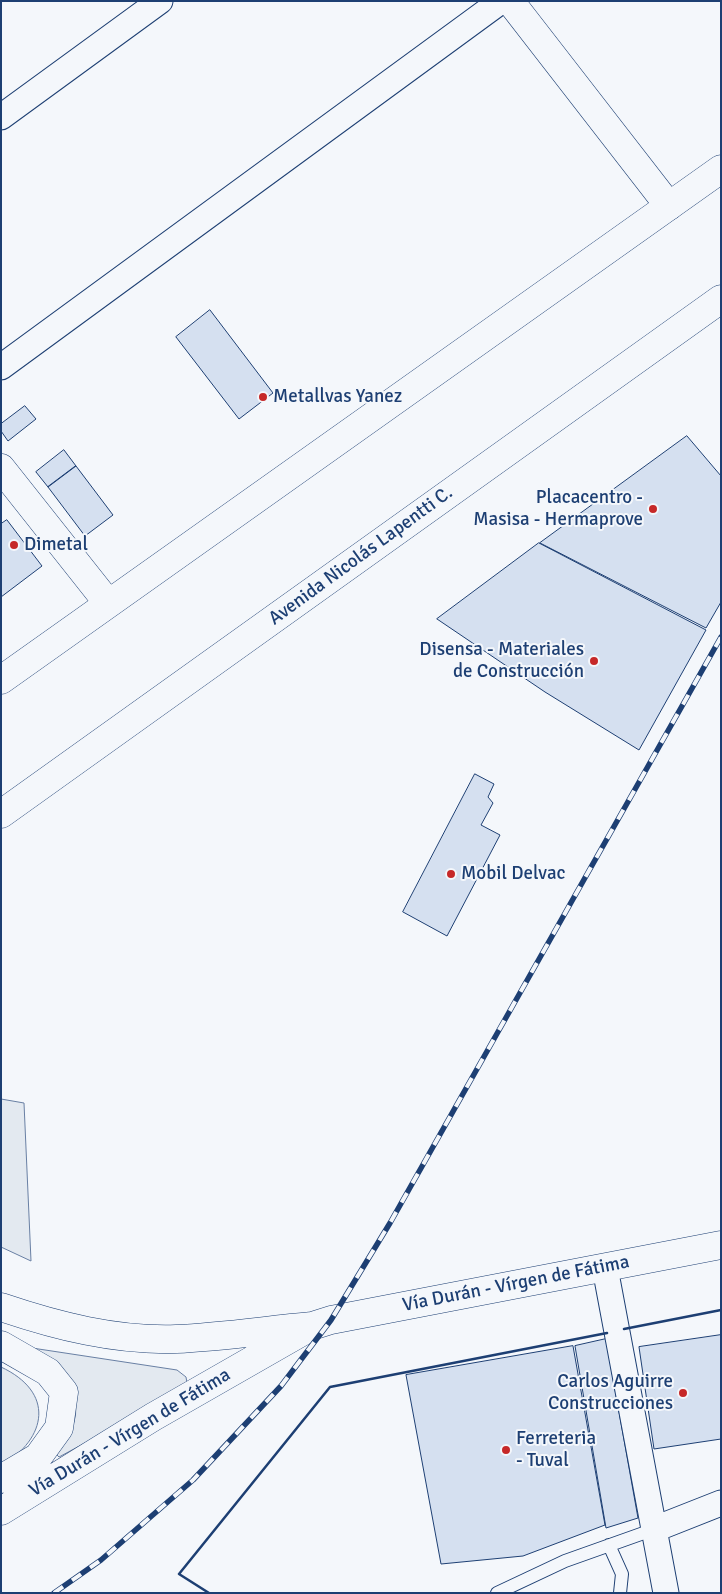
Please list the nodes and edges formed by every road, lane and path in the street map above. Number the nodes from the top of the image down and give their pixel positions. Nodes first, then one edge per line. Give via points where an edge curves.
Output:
1 (160, 1) edge
2 (501, 1) edge
3 (510, 1) edge
4 (1, 117) edge
5 (721, 169) edge
6 (669, 206) junction
7 (721, 299) edge
8 (1, 367) edge
9 (1, 468) edge
10 (108, 603) junction
11 (1, 680) edge
12 (1, 814) edge
13 (721, 1245) edge
14 (605, 1268) junction
15 (1, 1307) edge
16 (312, 1326) junction
17 (1, 1345) edge
18 (1, 1479) edge
19 (721, 1503) edge
20 (1, 1511) edge
21 (654, 1529) junction
22 (609, 1545) junction
23 (497, 1593) edge
24 (620, 1593) edge
25 (666, 1593) edge

1 - 4 street
2 - 8 street
3 - 6 main road
5 - 6 main road
6 - 10 main road
7 - 12 main road, Avenida Nicolás Lapentti C.
9 - 10 main road
10 - 11 main road
13 - 14 main road, Vía Durán - Vírgen de Fátima
14 - 16 main road, Vía Durán - Vírgen de Fátima
14 - 21 street
15 - 16 main road, Vía Durán - Vírgen de Fátima via 45,1322 104,1334 175,1339
16 - 20 main road, Vía Durán - Vírgen de Fátima via 152,1417
17 - 18 main road via 48,1372 64,1392 59,1428 38,1457
19 - 21 street
21 - 22 lane
21 - 25 street
22 - 23 lane via 565,1561
22 - 24 lane via 622,1574

